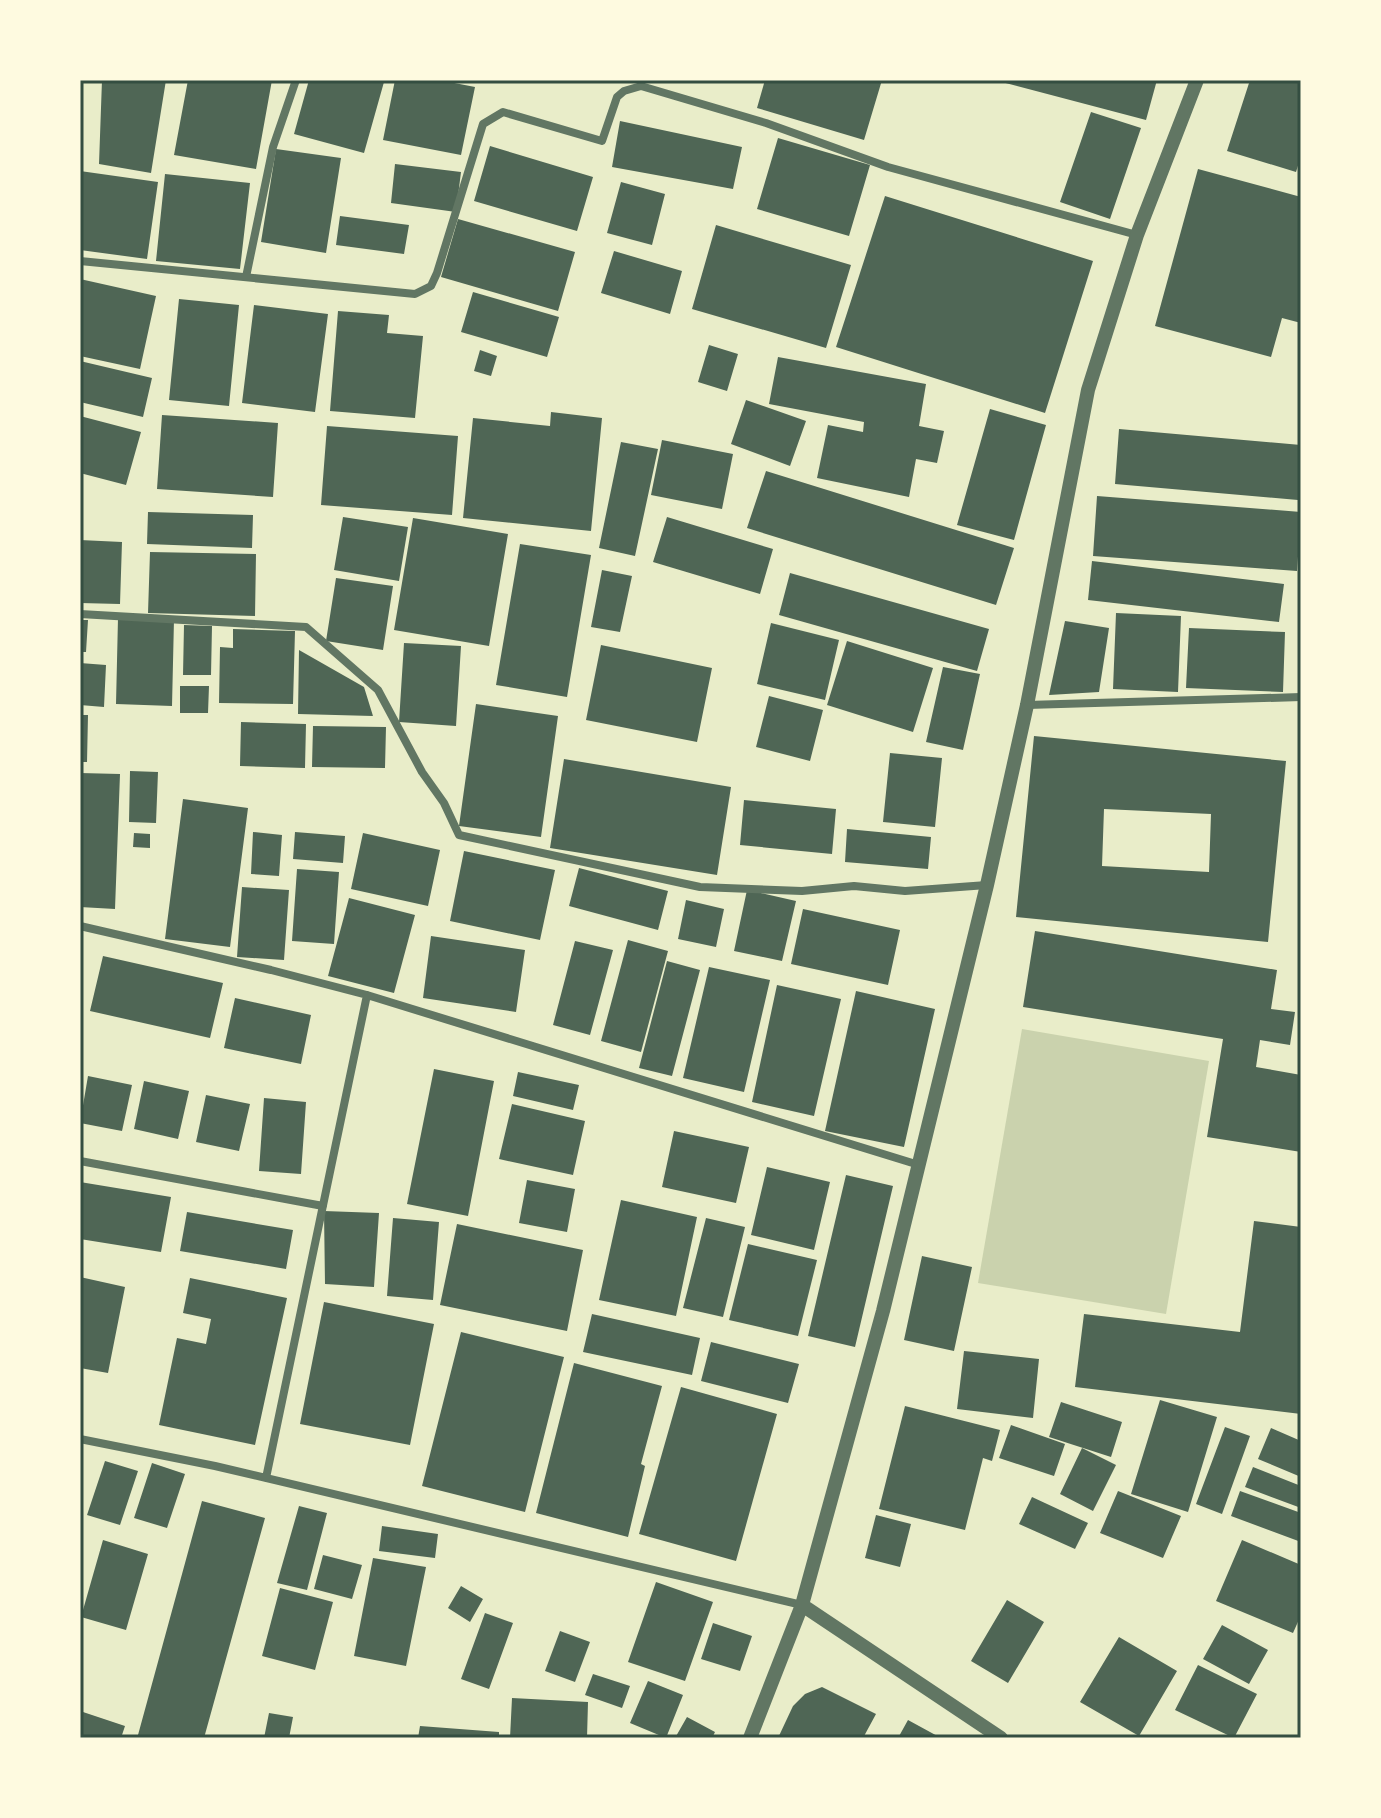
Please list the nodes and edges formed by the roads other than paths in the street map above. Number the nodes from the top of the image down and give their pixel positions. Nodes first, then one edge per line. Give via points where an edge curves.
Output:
1 (296, 80) edge
2 (1197, 80) edge
3 (1137, 235) junction
4 (80, 261) edge
5 (246, 277) junction
6 (80, 614) edge
7 (1301, 697) edge
8 (1027, 705) junction
9 (987, 885) junction
10 (80, 926) edge
11 (367, 995) junction
12 (80, 1161) edge
13 (919, 1165) junction
14 (323, 1206) junction
15 (80, 1439) edge
16 (266, 1478) junction
17 (802, 1605) junction
18 (750, 1738) edge
19 (1001, 1738) edge

1 - 5 street via 273,147
2 - 3 street
3 - 5 street via 888,167 641,86 617,97 602,141 503,112 483,124 437,273 426,289 415,294
3 - 8 street via 1088,390
4 - 5 street
6 - 9 street via 306,627 378,690 459,835 700,887 802,891 854,886 905,891
7 - 8 street
8 - 9 street
9 - 13 street
10 - 11 street
11 - 13 street
11 - 14 street
12 - 14 street
13 - 17 street
14 - 16 street
15 - 16 street
16 - 17 street
17 - 18 street
17 - 19 street

